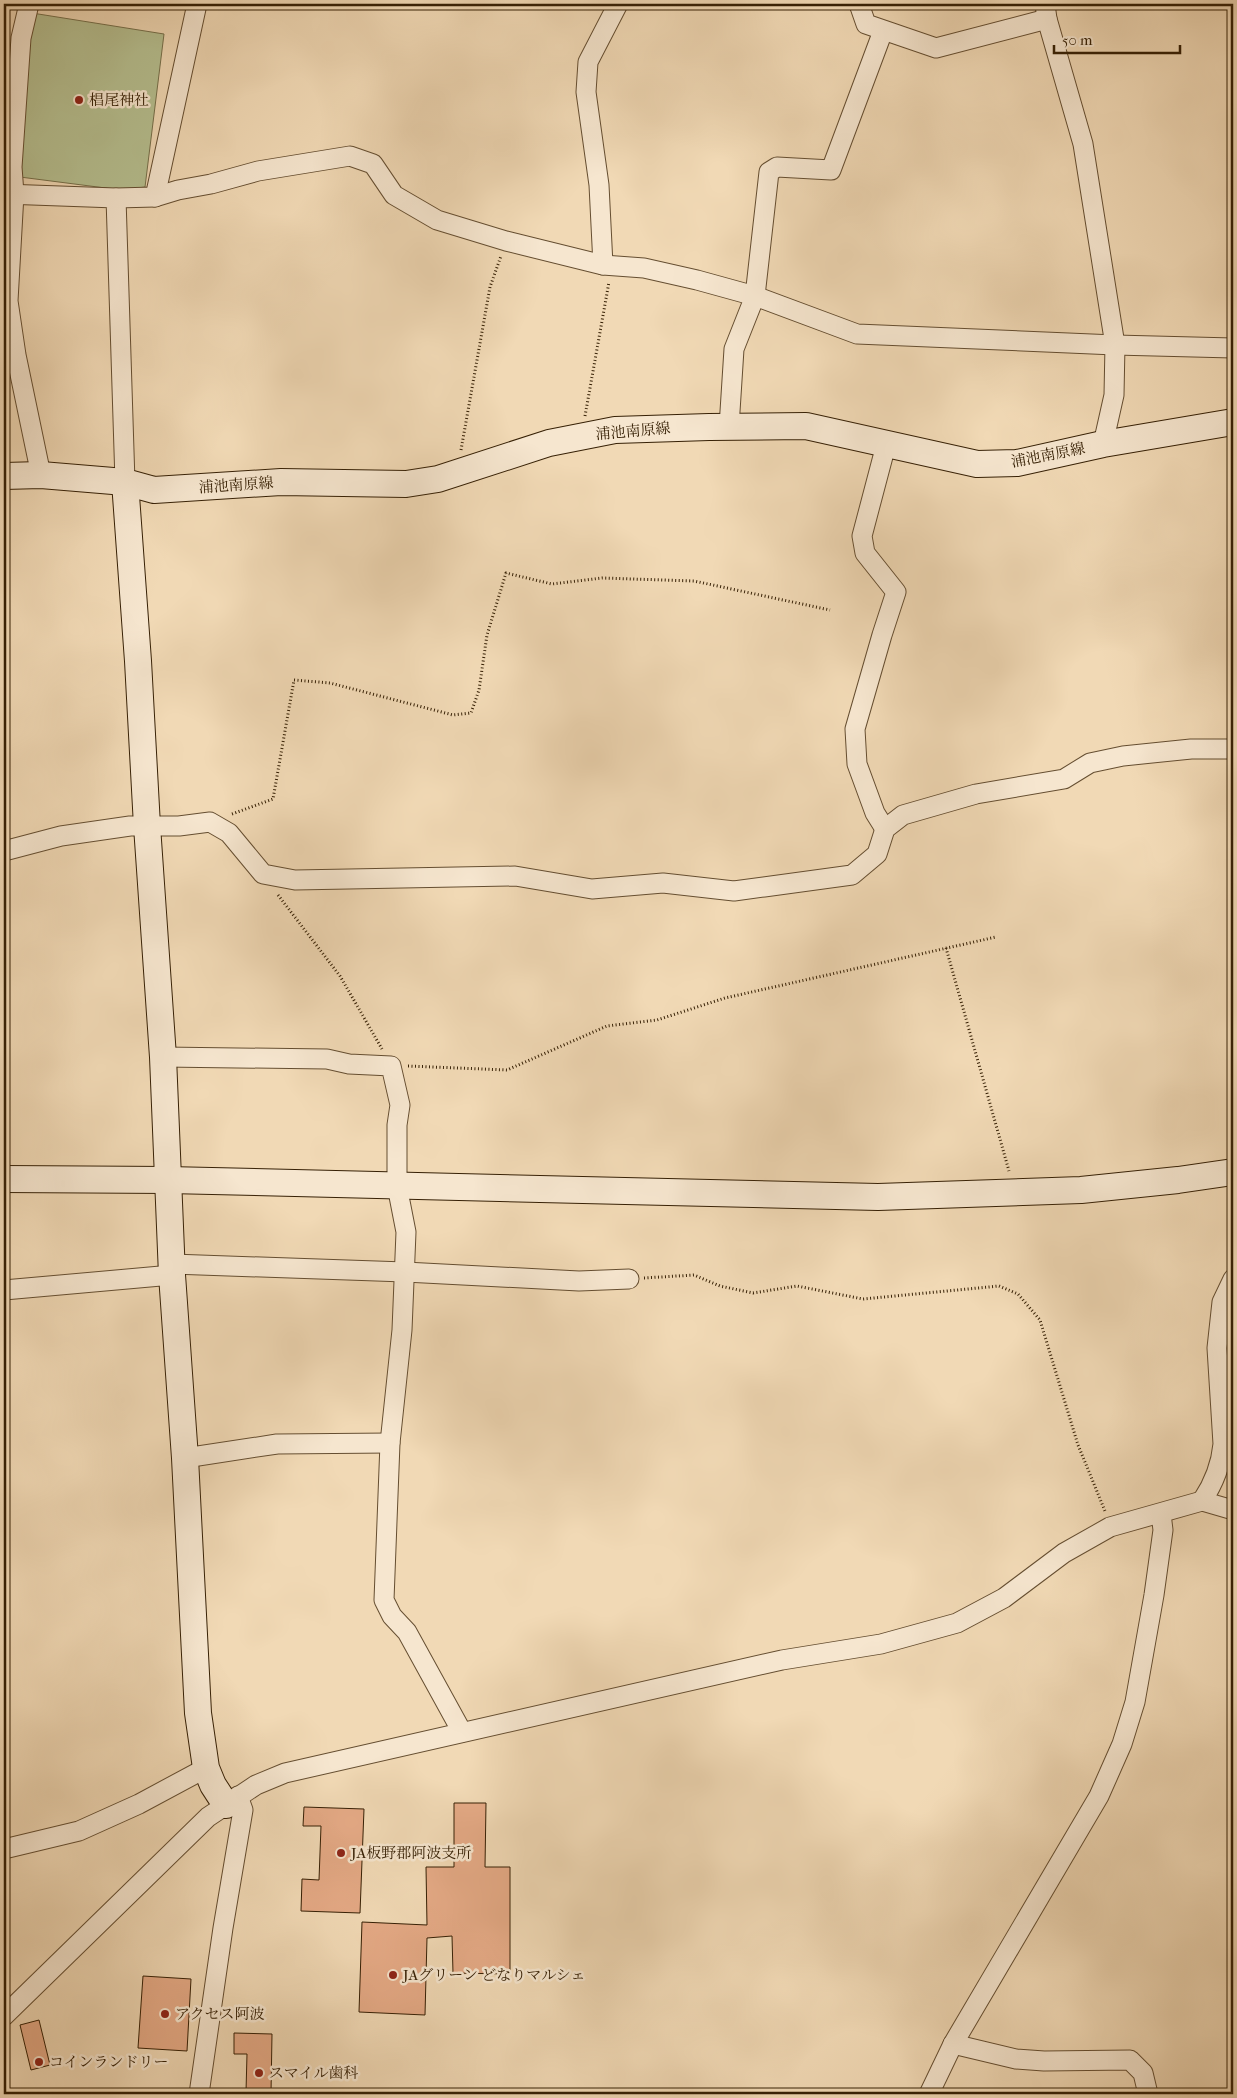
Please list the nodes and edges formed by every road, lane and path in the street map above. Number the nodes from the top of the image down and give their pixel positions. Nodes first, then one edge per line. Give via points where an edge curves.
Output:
1 (29, 4) edge
2 (197, 4) edge
3 (618, 4) edge
4 (859, 4) edge
5 (1046, 12) edge
6 (883, 31) junction
7 (9, 194) edge
8 (155, 197) junction
9 (116, 198) junction
10 (506, 241) junction
11 (603, 265) junction
12 (755, 296) junction
13 (1115, 345) junction
14 (1233, 348) edge
15 (1233, 422) edge
16 (729, 426) junction
17 (581, 437) junction
18 (1103, 444) junction
19 (886, 445) junction
20 (457, 473) junction
21 (42, 475) junction
22 (4, 476) edge
23 (125, 482) junction
24 (830, 610) dead end
25 (1233, 749) edge
26 (210, 822) junction
27 (147, 826) junction
28 (885, 829) junction
29 (4, 852) edge
30 (263, 874) junction
31 (996, 937) dead end
32 (946, 948) junction
33 (163, 1057) junction
34 (392, 1066) junction
35 (1233, 1172) edge
36 (4, 1179) edge
37 (168, 1180) junction
38 (398, 1186) junction
39 (1016, 1193) junction
40 (172, 1269) junction
41 (405, 1272) junction
42 (629, 1279) joint
43 (1233, 1279) edge
44 (4, 1290) edge
45 (390, 1443) junction
46 (185, 1458) junction
47 (1202, 1501) junction
48 (1233, 1510) edge
49 (1161, 1514) junction
50 (1110, 1526) junction
51 (462, 1732) junction
52 (206, 1768) junction
53 (232, 1801) junction
54 (4, 1849) edge
55 (4, 2016) edge
56 (953, 2044) junction
57 (199, 2094) edge
58 (929, 2094) edge
59 (1148, 2094) edge

1 - 7 street via 21,38
2 - 8 street
3 - 11 street via 588,62 586,92 599,185
4 - 6 street via 866,24
5 - 6 street via 936,48
5 - 13 street via 1083,144
6 - 12 street via 831,170 777,167 769,172
7 - 9 street
7 - 21 street via 8,300 16,355
8 - 9 street
8 - 10 street via 258,171 350,156 374,164 394,195 437,220
9 - 23 street
10 - 11 street
10 - 20 path via 490,287
11 - 12 street via 644,268
11 - 17 path via 609,282
12 - 13 street via 857,334
12 - 16 street via 734,349
13 - 14 street
13 - 18 street via 1114,395
15 - 18 street, 浦池南原線
16 - 17 street, 浦池南原線 via 614,430
16 - 19 street, 浦池南原線 via 806,426
17 - 20 street, 浦池南原線 via 549,443
18 - 19 street, 浦池南原線 via 1017,464 977,464
19 - 28 street via 862,536 865,553 896,592 855,729 857,764 874,813
20 - 23 street, 浦池南原線 via 398,484 281,482 154,490
21 - 22 street, 浦池南原線
21 - 23 street, 浦池南原線
23 - 27 street
24 - 26 path via 694,581 602,578 552,584 506,574 487,635 479,690 471,713 454,715 330,683 294,680 273,799
25 - 28 street via 1191,749 1090,763 1064,779 976,794 904,816
26 - 27 street
26 - 30 street via 230,833
27 - 29 street via 61,836
27 - 33 street
28 - 30 street via 877,854 852,875 734,892 663,883 592,889 515,876 294,880
30 - 34 path via 340,976
31 - 32 path
32 - 34 path via 725,998 657,1020 607,1026 506,1070
32 - 39 path
33 - 34 street via 326,1059 349,1064
33 - 37 street
34 - 38 street via 400,1105 397,1125
35 - 39 street via 1168,1181
36 - 37 street
37 - 38 street
37 - 40 street
38 - 39 street via 878,1197
38 - 41 street via 406,1232
40 - 41 street
40 - 44 street
40 - 46 street
41 - 42 street via 580,1282
41 - 45 street
42 - 50 path via 694,1275 720,1286 753,1293 797,1286 863,1299 999,1286 1018,1294 1040,1320 1078,1444
43 - 47 street via 1222,1302 1217,1348 1222,1459
45 - 46 street via 277,1444
45 - 51 street via 384,1600 392,1616 407,1632
46 - 52 street via 198,1713
47 - 48 street
47 - 49 street
49 - 50 street
49 - 56 street via 1163,1530 1154,1595 1135,1702 1122,1744 1099,1796
50 - 51 street via 1064,1552 1004,1598 957,1623 881,1644 782,1660
51 - 53 street via 285,1773 256,1785
52 - 53 street via 213,1785
52 - 54 street via 79,1831
53 - 55 street via 208,1817
53 - 57 street via 243,1810
56 - 58 street
56 - 59 street via 1016,2059 1130,2060 1142,2073

